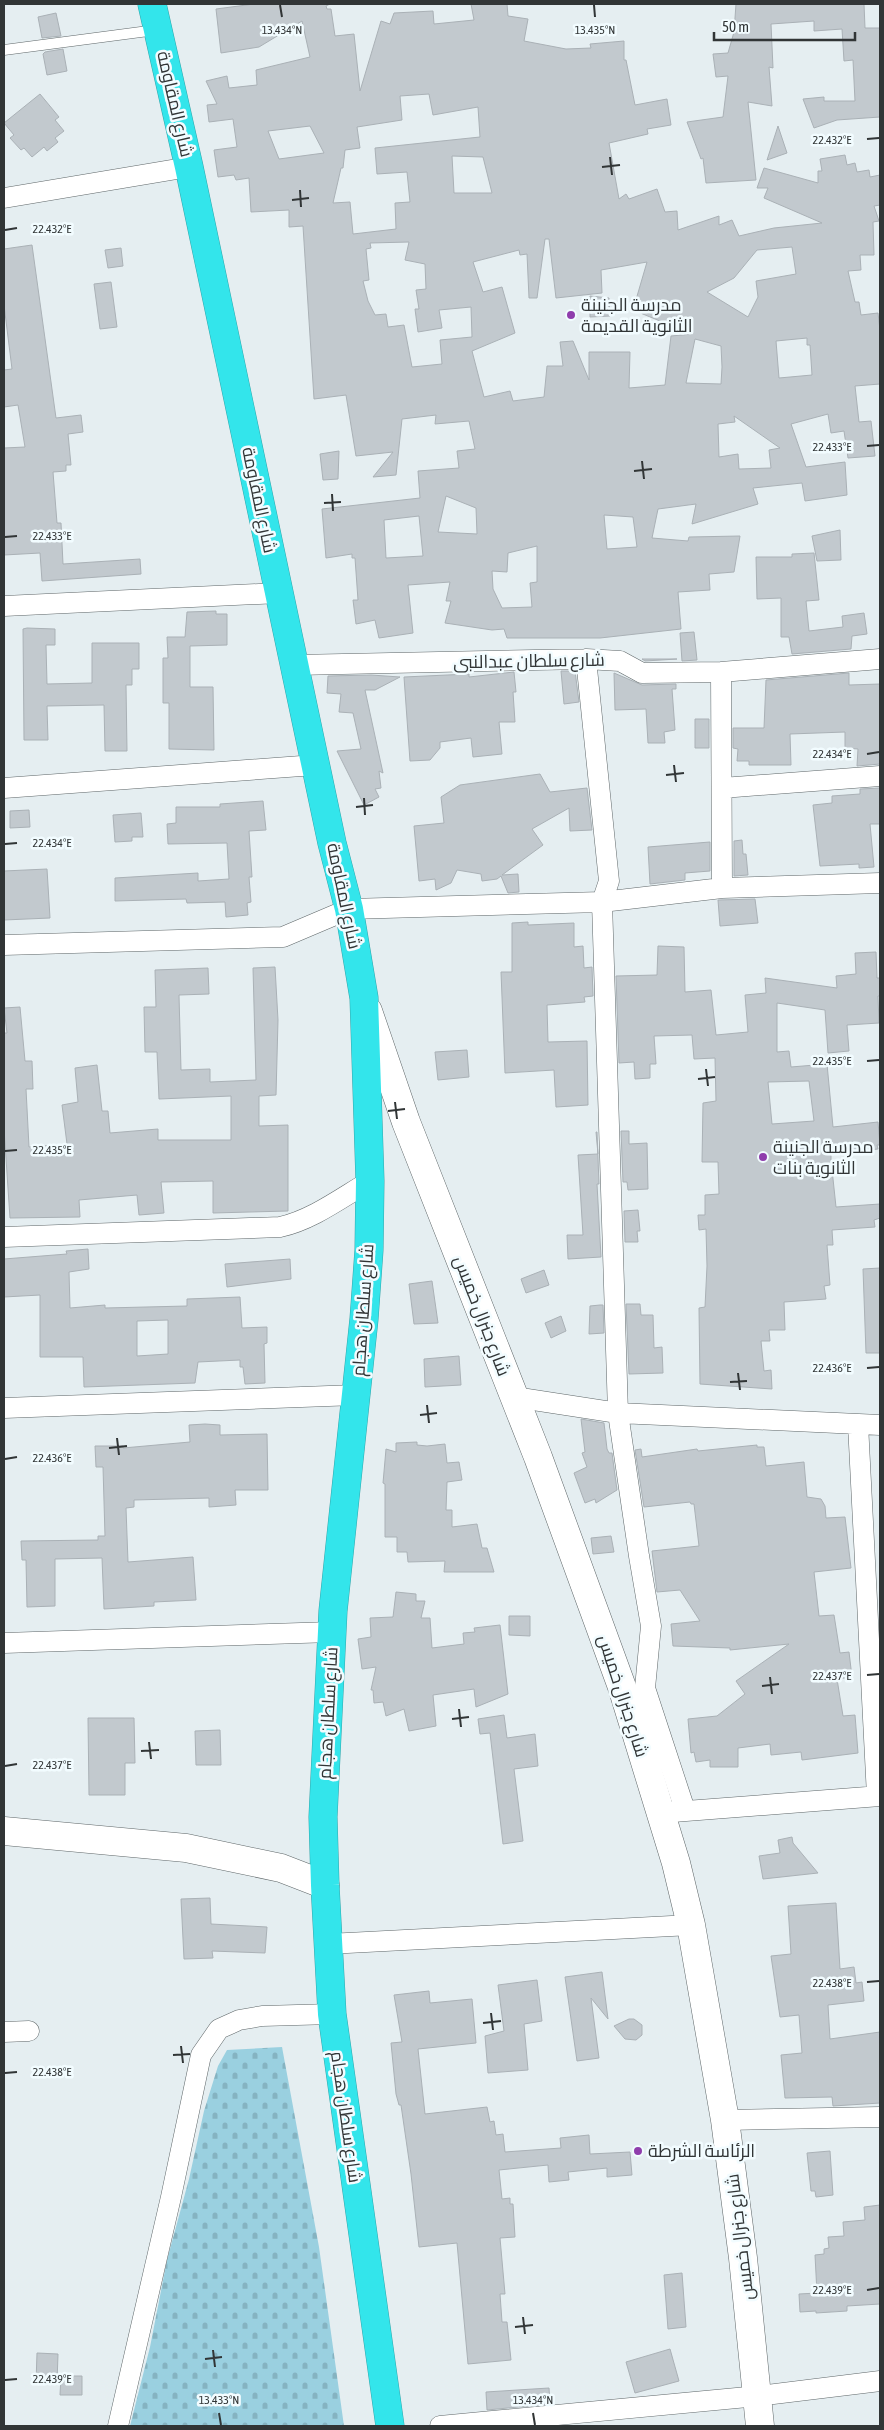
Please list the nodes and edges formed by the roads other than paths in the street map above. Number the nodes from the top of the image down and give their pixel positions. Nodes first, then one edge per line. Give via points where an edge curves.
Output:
1 (155, 17) edge
2 (4, 50) edge
3 (189, 167) junction
4 (4, 198) edge
5 (279, 593) junction
6 (4, 606) edge
7 (586, 659) junction
8 (880, 659) edge
9 (295, 665) junction
10 (721, 672) junction
11 (316, 764) junction
12 (880, 776) edge
13 (4, 788) edge
14 (722, 788) junction
15 (880, 883) edge
16 (722, 888) junction
17 (602, 902) junction
18 (349, 909) junction
19 (4, 945) edge
20 (364, 998) junction
21 (370, 1181) junction
22 (4, 1237) edge
23 (356, 1395) junction
24 (514, 1397) junction
25 (4, 1408) edge
26 (618, 1413) junction
27 (858, 1424) junction
28 (880, 1425) edge
29 (332, 1632) junction
30 (4, 1643) edge
31 (879, 1796) edge
32 (673, 1812) junction
33 (4, 1831) edge
34 (325, 1885) junction
35 (691, 1925) junction
36 (328, 1944) junction
37 (332, 2014) junction
38 (29, 2031) dead end
39 (4, 2032) edge
40 (880, 2116) edge
41 (725, 2120) junction
42 (880, 2381) edge
43 (758, 2396) junction
44 (118, 2426) edge
45 (390, 2426) edge
46 (440, 2426) edge
47 (760, 2426) edge

1 - 2 lane
1 - 3 highway, شارع المقاومة
3 - 4 street
3 - 5 highway, شارع المقاومة
5 - 6 street
5 - 9 highway, شارع المقاومة
7 - 9 street, شارع سلطان عبدالنبى
7 - 10 street, شارع سلطان عبدالنبى via 620,661 642,673
7 - 17 street via 609,882
8 - 10 street, شارع سلطان عبدالنبى
9 - 11 highway, شارع المقاومة
10 - 14 street
11 - 13 street
11 - 18 highway, شارع المقاومة
12 - 14 street
14 - 16 street
15 - 16 street
16 - 17 street
17 - 18 street
17 - 26 street
18 - 19 street via 283,937
18 - 20 highway, شارع المقاومة
20 - 21 highway, شارع سلطان هجام
20 - 24 main road, شارع جنرال خميس via 406,1122
21 - 22 street via 301,1221 280,1227
21 - 23 highway, شارع سلطان هجام via 369,1250
23 - 25 street
23 - 29 highway, شارع سلطان هجام
24 - 26 street
24 - 32 main road, شارع جنرال خميس via 622,1687
26 - 27 street
26 - 32 street via 651,1626 646,1688
27 - 28 street
27 - 31 street
29 - 30 street
29 - 34 highway, شارع سلطان هجام via 323,1816
31 - 32 street
32 - 35 main road, شارع جنرال خميس
33 - 34 main road via 186,1848 281,1868
34 - 36 highway, شارع سلطان هجام
35 - 36 street
35 - 41 main road, شارع جنرال خميس
36 - 37 highway, شارع سلطان هجام
37 - 44 street via 262,2016 239,2020 219,2029 201,2054
37 - 45 highway, شارع سلطان هجام
38 - 39 street
40 - 41 street
41 - 43 main road, شارع جنرال خميس
42 - 43 street
43 - 46 street
43 - 47 main road, شارع جنرال خميس

